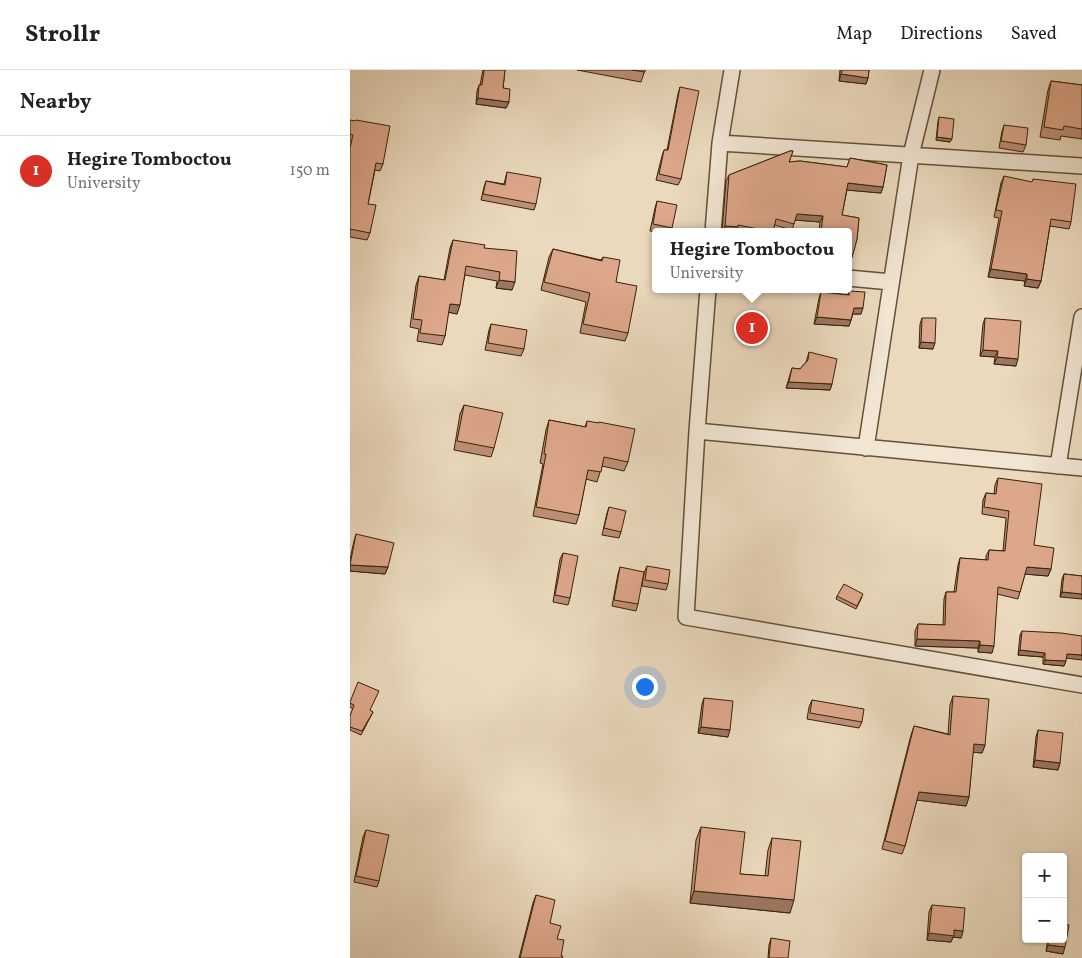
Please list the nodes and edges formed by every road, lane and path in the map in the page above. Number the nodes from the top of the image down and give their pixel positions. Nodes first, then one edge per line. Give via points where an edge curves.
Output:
1 (732, 70) edge
2 (932, 70) edge
3 (720, 143) junction
4 (911, 155) junction
5 (1082, 166) edge
6 (713, 228) edge
7 (852, 278) edge
8 (892, 282) junction
9 (708, 293) edge
10 (1082, 317) edge
11 (697, 431) junction
12 (866, 448) junction
13 (1058, 466) junction
14 (1082, 468) edge
15 (1082, 685) edge

1 - 3 street
2 - 4 street
3 - 4 street
3 - 6 street
4 - 5 street
4 - 8 street
7 - 8 street
8 - 12 street
9 - 11 street
10 - 13 street
11 - 12 street
11 - 15 street via 686,617
12 - 13 street
13 - 14 street

